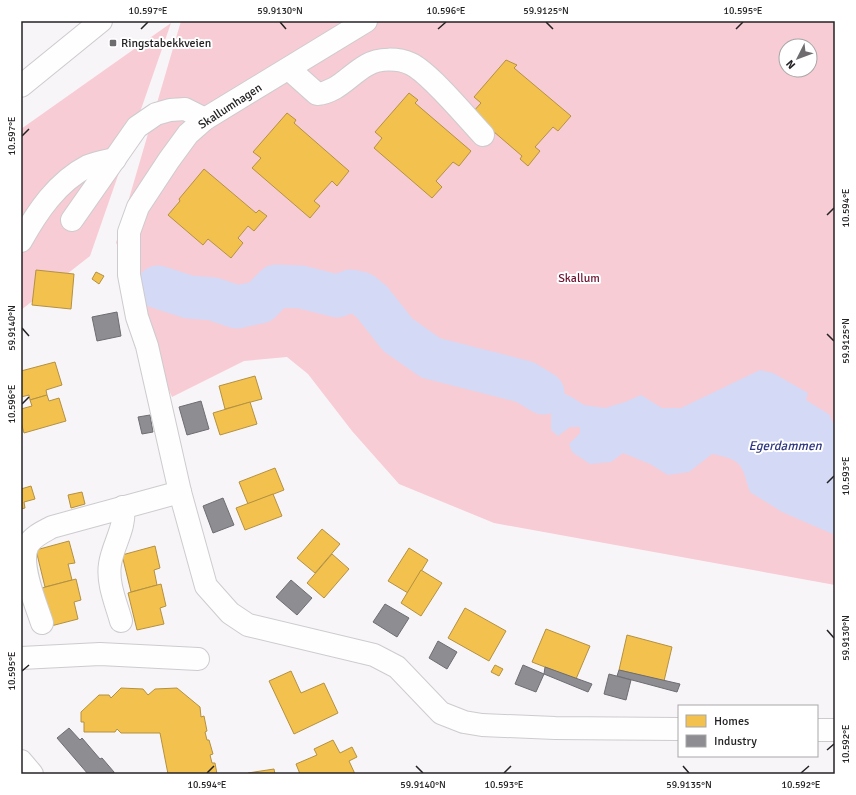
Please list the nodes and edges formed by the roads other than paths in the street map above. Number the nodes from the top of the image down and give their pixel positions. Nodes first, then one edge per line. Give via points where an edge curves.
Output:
1 (101, 21) edge
2 (366, 21) edge
3 (289, 68) junction
4 (21, 86) edge
5 (205, 119) junction
6 (483, 135) dead end
7 (115, 159) junction
8 (72, 220) dead end
9 (21, 241) edge
10 (180, 492) junction
11 (123, 507) junction
12 (121, 621) dead end
13 (42, 623) dead end
14 (23, 652) edge
15 (198, 659) dead end
16 (678, 729) edge
17 (818, 730) edge
18 (835, 730) edge
19 (21, 761) edge
20 (32, 774) edge

1 - 4 street
2 - 3 street, Skallumhagen
3 - 5 street, Skallumhagen
3 - 6 street via 317,94 335,90 368,64 388,59 411,64
5 - 7 street via 185,109 156,114 137,128
5 - 10 street, Skallumhagen via 188,134 168,160 138,207 129,232 129,275 137,317
7 - 8 street
7 - 9 street via 90,166 68,177 47,201
10 - 11 street
10 - 16 street, Skallumhagen via 206,586 230,613 248,625 374,655 397,667 441,713 464,722 555,728
11 - 12 street via 123,523 112,552 109,578
11 - 13 street via 52,527 36,536 28,545 24,564
14 - 15 street
17 - 18 street
19 - 20 street

